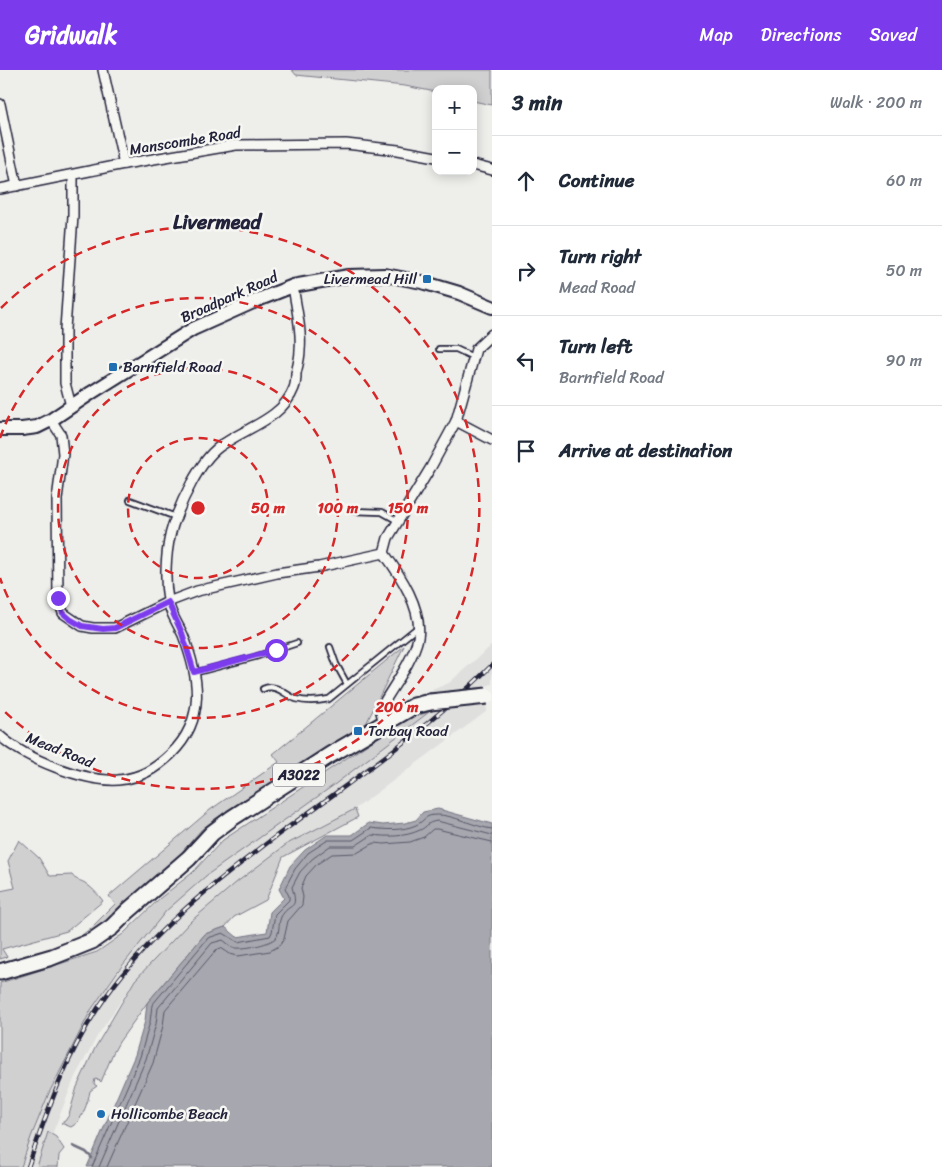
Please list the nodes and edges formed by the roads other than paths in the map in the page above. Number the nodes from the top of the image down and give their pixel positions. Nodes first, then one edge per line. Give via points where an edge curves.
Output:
1 (103, 70) edge
2 (0, 104) edge
3 (432, 156) edge
4 (124, 164) junction
5 (477, 166) edge
6 (492, 170) edge
7 (73, 176) junction
8 (16, 186) junction
9 (0, 189) edge
10 (293, 286) junction
11 (492, 307) edge
12 (492, 334) edge
13 (439, 349) dead end
14 (473, 357) junction
15 (72, 406) junction
16 (51, 420) junction
17 (456, 421) junction
18 (0, 429) edge
19 (492, 440) edge
20 (130, 500) dead end
21 (352, 511) dead end
22 (176, 518) junction
23 (398, 521) junction
24 (384, 553) junction
25 (168, 602) junction
26 (418, 627) junction
27 (296, 643) dead end
28 (330, 647) dead end
29 (194, 672) junction
30 (347, 684) junction
31 (263, 689) dead end
32 (490, 695) edge
33 (384, 724) junction
34 (0, 736) edge
35 (0, 972) edge

1 - 4 street
2 - 8 street
3 - 4 street, Manscombe Road via 346,144 236,145
4 - 7 street, Manscombe Road
5 - 6 street
7 - 8 street, Manscombe Road
7 - 15 street via 65,329 65,382
8 - 9 street, Manscombe Road
10 - 11 street, Broadpark Road via 349,276 385,275 459,293
10 - 15 street, Broadpark Road via 193,329
10 - 22 street, Mead Road via 300,349 294,388 270,418 217,448 184,498
12 - 14 street
13 - 14 lane via 456,349
14 - 17 street
15 - 16 street, Broadpark Road
16 - 18 street, Broadpark Road via 38,427
16 - 25 street via 61,434 63,454 57,499 57,539 58,598 63,613 82,626 115,628
17 - 19 street
17 - 23 street
20 - 22 lane
21 - 23 lane via 382,512
22 - 25 street, Mead Road via 166,570
23 - 24 street
24 - 25 street via 197,591
24 - 26 street via 400,575 415,609
25 - 29 street, Mead Road
26 - 30 lane
26 - 33 street via 412,654 383,704
27 - 29 lane
28 - 30 lane
29 - 34 street, Mead Road via 197,702 185,738 166,758 145,774 133,778 101,780 81,776 31,756
30 - 31 lane via 334,696 323,700 298,700 275,688
32 - 33 main road, A3022, bridge via 414,706
33 - 35 main road, A3022 via 232,818 112,927 92,941

